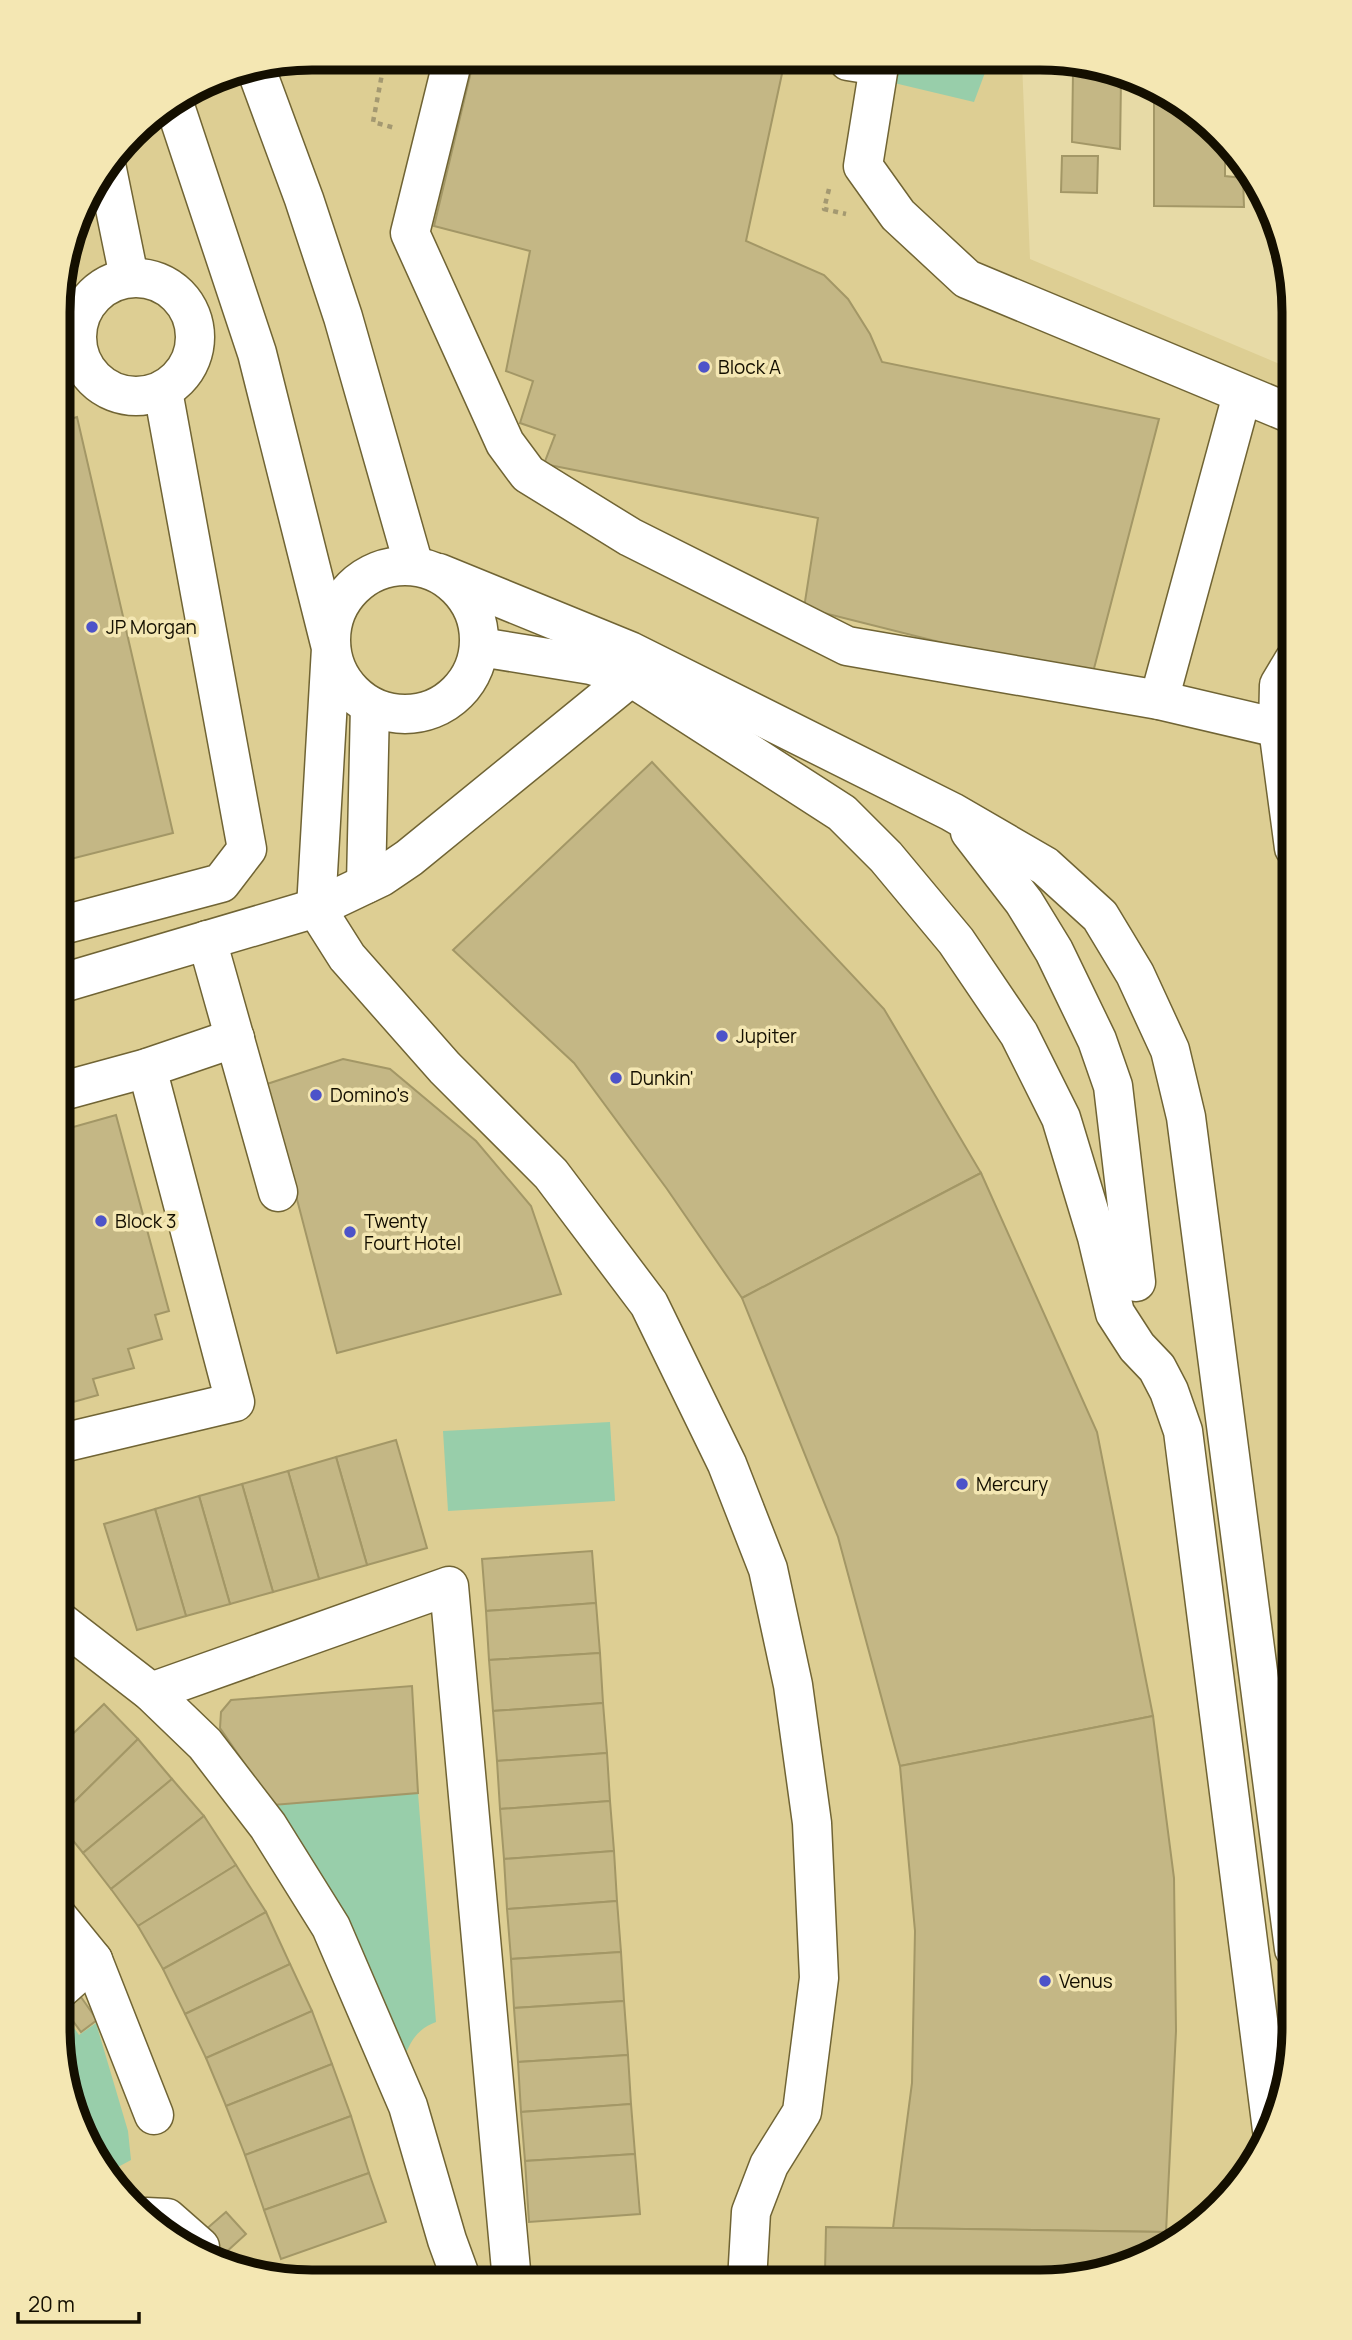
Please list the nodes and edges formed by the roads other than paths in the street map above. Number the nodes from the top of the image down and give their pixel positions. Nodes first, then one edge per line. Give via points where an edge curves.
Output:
1 (450, 70) edge
2 (878, 70) edge
3 (259, 76) edge
4 (177, 112) edge
5 (109, 180) edge
6 (129, 277) junction
7 (163, 391) junction
8 (1242, 395) junction
9 (1282, 410) edge
10 (427, 569) junction
11 (480, 647) junction
12 (331, 648) junction
13 (639, 668) junction
14 (1282, 680) edge
15 (1159, 700) junction
16 (370, 706) junction
17 (1278, 728) junction
18 (1282, 756) edge
19 (952, 812) junction
20 (366, 884) junction
21 (316, 908) junction
22 (70, 923) edge
23 (207, 940) junction
24 (70, 981) edge
25 (235, 1038) junction
26 (147, 1068) junction
27 (70, 1089) edge
28 (278, 1192) dead end
29 (1136, 1282) dead end
30 (70, 1441) edge
31 (70, 1629) edge
32 (151, 1692) junction
33 (1281, 1850) edge
34 (70, 1932) edge
35 (93, 1960) junction
36 (70, 1980) edge
37 (1269, 2106) edge
38 (155, 2115) dead end
39 (162, 2218) edge
40 (185, 2234) edge
41 (458, 2270) edge
42 (511, 2270) edge
43 (748, 2270) edge

1 - 15 lane via 410,233 505,443 528,474 630,537 847,646
2 - 8 lane via 863,166 898,215 967,279
3 - 10 lane
4 - 12 lane via 257,353
5 - 6 lane
6 - 7 lane via 146,277 167,286 187,304 195,324 189,366
6 - 7 lane via 109,283 92,296 81,313 76,334 80,359 92,377 113,393 140,397
7 - 22 lane via 247,849 221,883
8 - 9 lane
8 - 15 lane
10 - 11 lane via 457,586 470,604 479,625
10 - 12 lane via 396,566 374,572 355,585 341,603
10 - 13 lane
11 - 13 lane
11 - 16 lane via 474,671 460,691 441,706 418,714 394,715
12 - 16 lane via 337,671 351,691
12 - 21 lane
13 - 19 lane
13 - 20 lane via 409,858
13 - 37 lane via 842,813 886,857 956,941 1019,1034 1061,1118 1115,1313 1157,1368 1183,1431
14 - 17 lane
15 - 17 lane
16 - 20 lane
17 - 18 lane
19 - 29 lane via 1024,902 1060,962 1097,1040 1113,1086
19 - 33 lane via 1045,866 1100,916 1135,974 1170,1050 1188,1131
20 - 21 lane
21 - 23 lane
21 - 43 lane via 347,957 436,1058 551,1174 649,1304 727,1464 768,1569 793,1685 812,1823 820,1978 802,2112 769,2165 751,2213
23 - 24 lane
23 - 25 lane
25 - 26 lane
25 - 28 lane
26 - 27 lane
26 - 30 lane via 235,1402
31 - 32 lane
32 - 41 lane via 205,1744 268,1826 331,1927 408,2106
32 - 42 lane via 449,1586
34 - 35 lane
35 - 36 lane
35 - 38 lane
39 - 40 lane

